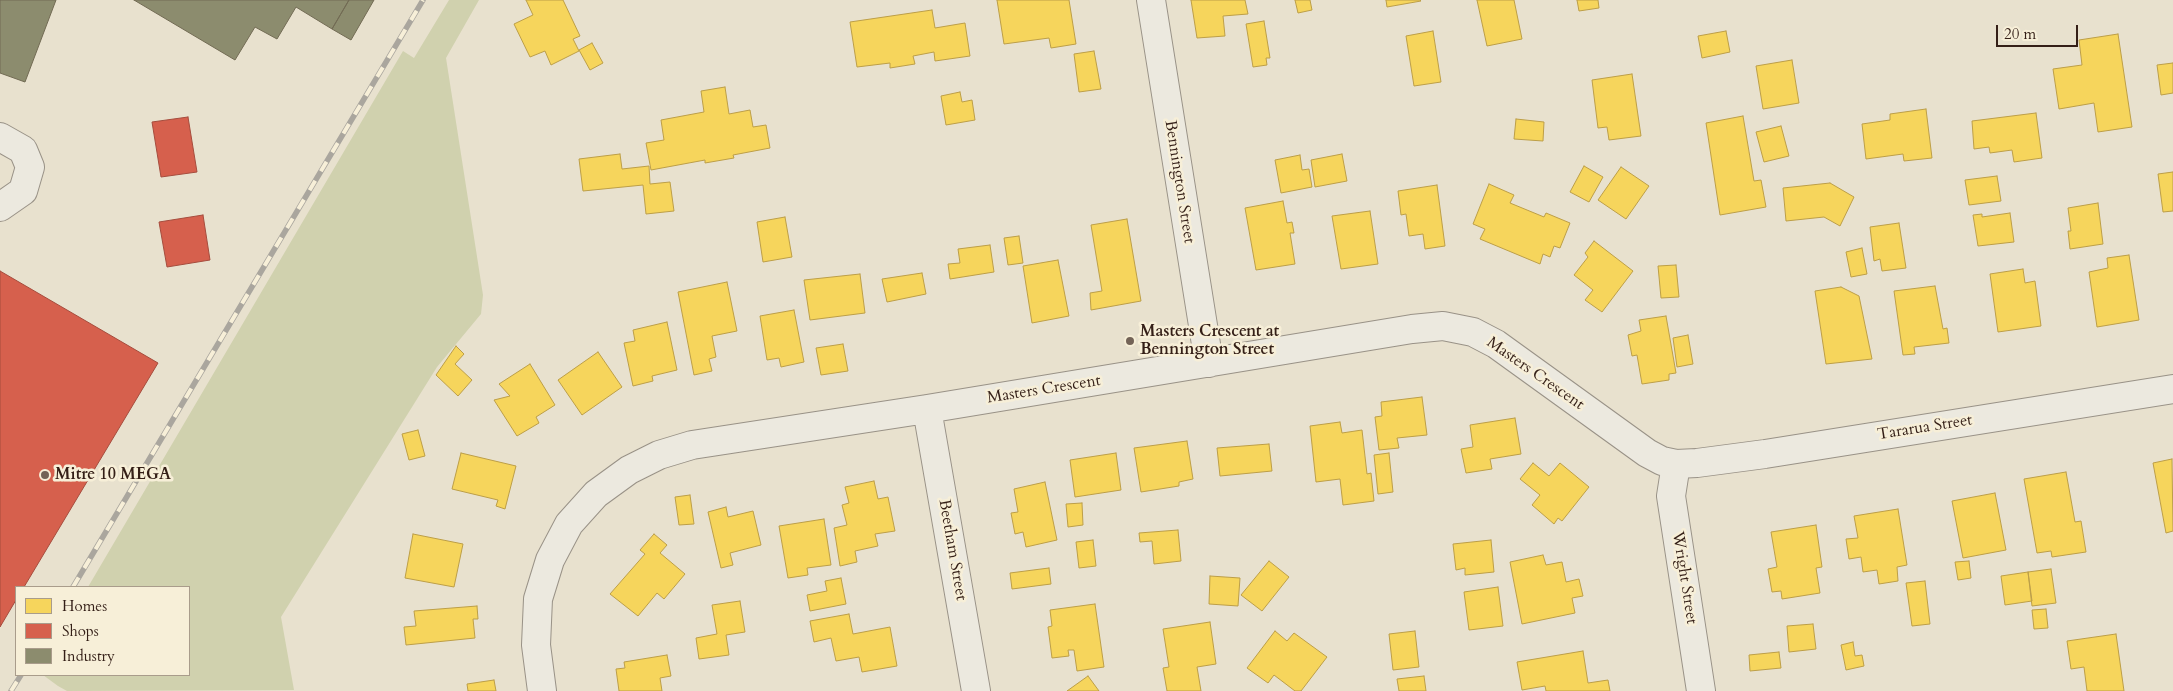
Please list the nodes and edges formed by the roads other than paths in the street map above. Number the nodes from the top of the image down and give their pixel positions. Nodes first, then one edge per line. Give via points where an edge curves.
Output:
1 (1150, 0) edge
2 (0, 138) edge
3 (0, 207) edge
4 (1209, 363) junction
5 (2173, 389) edge
6 (927, 409) junction
7 (1676, 464) junction
8 (542, 691) edge
9 (976, 691) edge
10 (1701, 691) edge

1 - 4 street, Bennington Street
2 - 3 street via 23,150 30,168 23,192
4 - 6 street, Masters Crescent
4 - 7 street, Masters Crescent via 1412,329 1443,326 1473,332 1496,344 1647,453
5 - 7 street, Tararua Street via 1765,454
6 - 8 street, Masters Crescent via 692,446 659,455 628,470 596,494 569,524 550,560 538,599 536,645
6 - 9 street, Beetham Street
7 - 10 street, Wright Street via 1671,496

